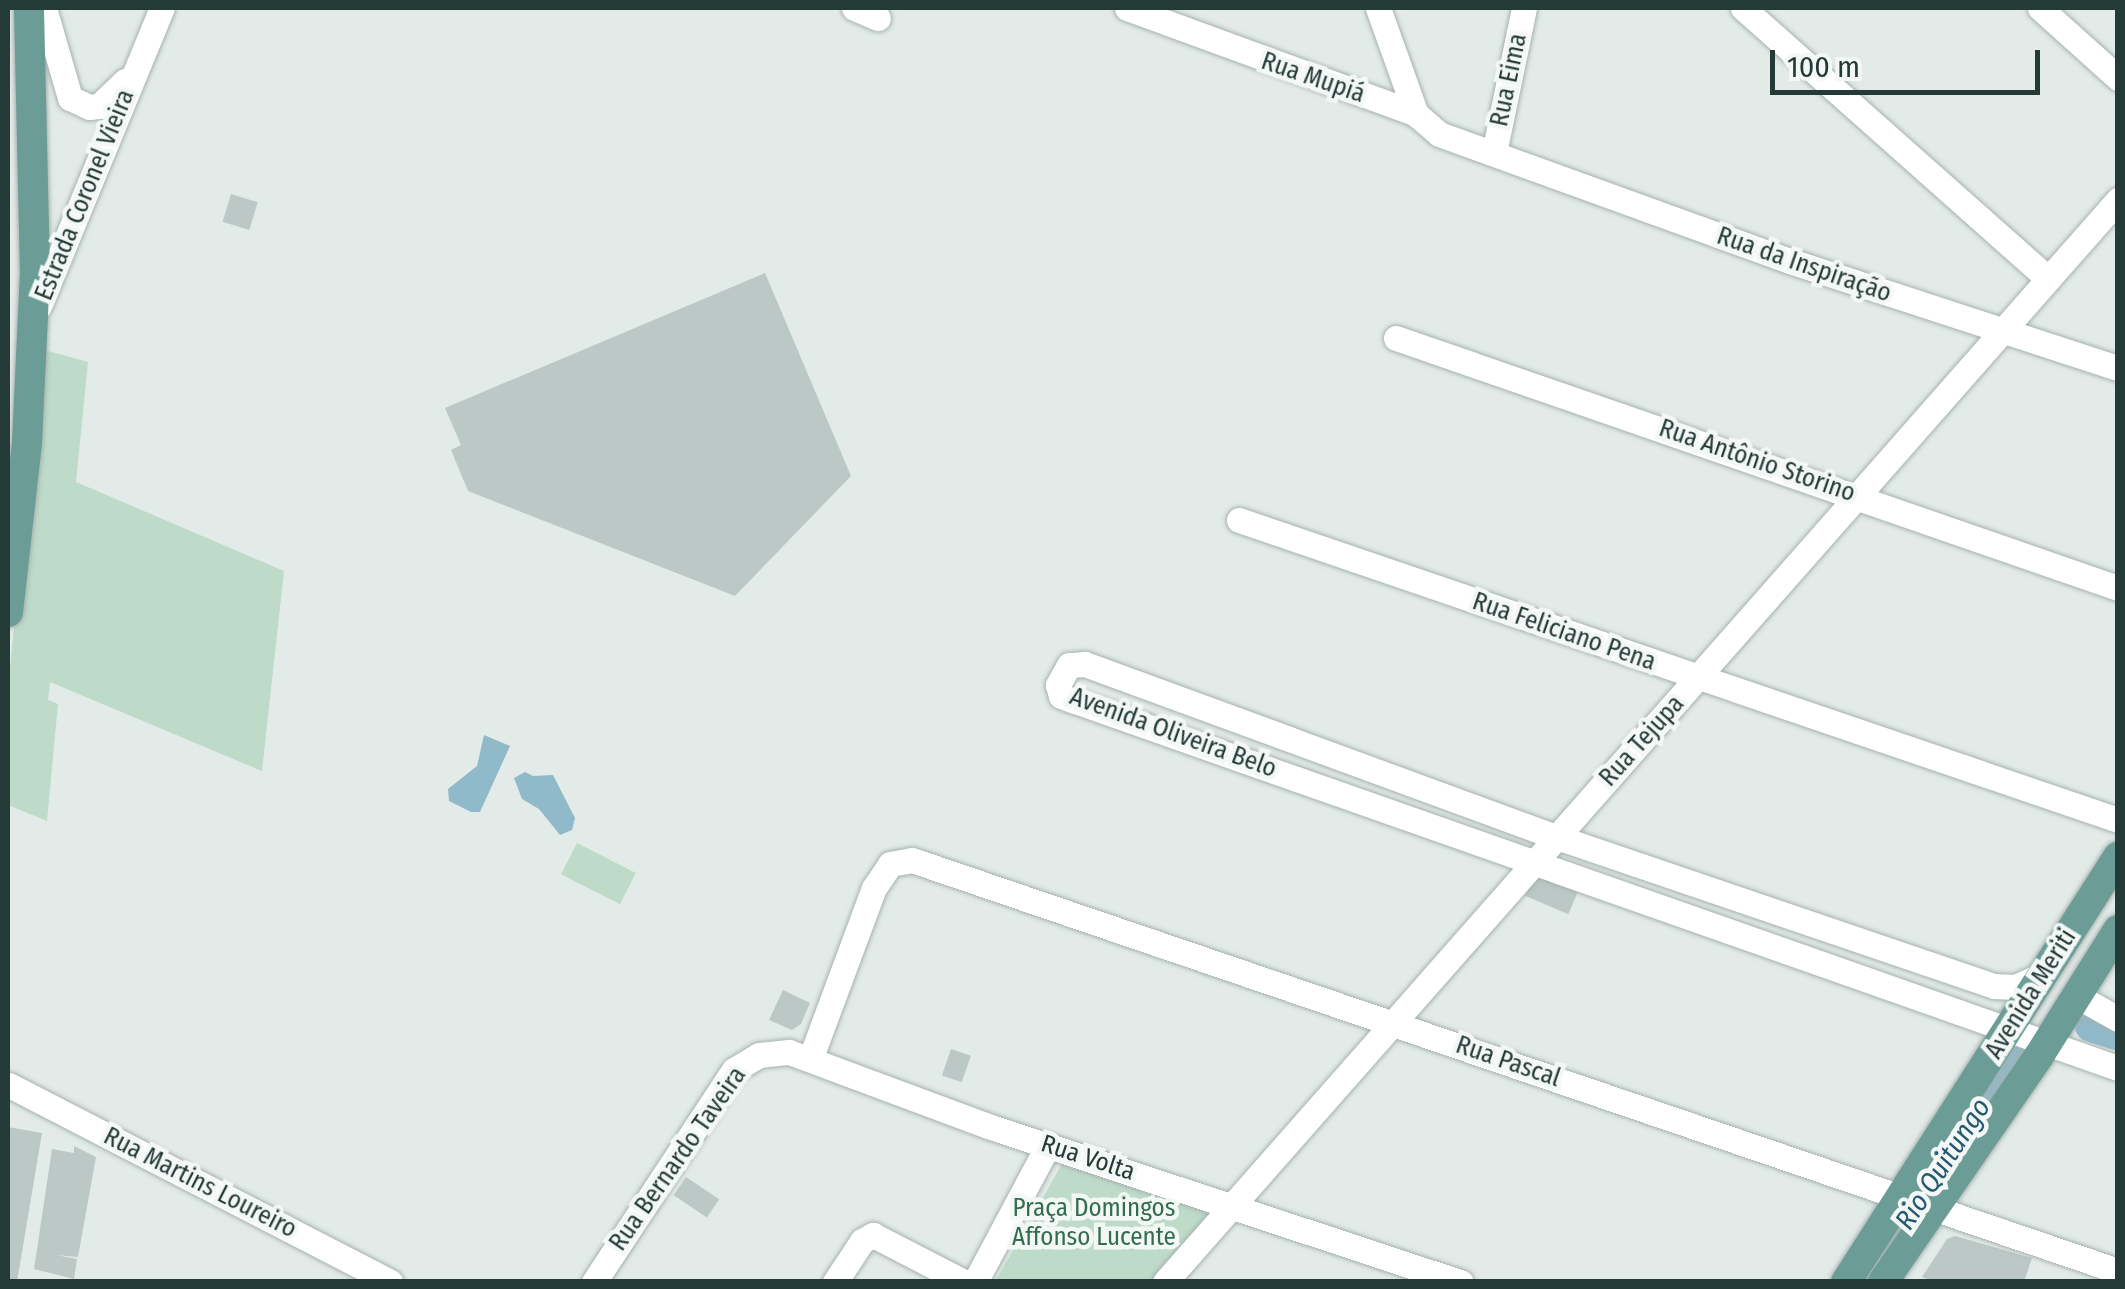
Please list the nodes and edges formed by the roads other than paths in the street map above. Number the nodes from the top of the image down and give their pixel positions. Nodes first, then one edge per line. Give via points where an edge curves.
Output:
1 (29, 8) edge
2 (44, 8) edge
3 (162, 8) edge
4 (1128, 8) edge
5 (1378, 8) edge
6 (1524, 8) edge
7 (1743, 8) edge
8 (2040, 8) edge
9 (137, 65) junction
10 (2118, 78) edge
11 (1416, 114) junction
12 (1494, 153) junction
13 (2118, 200) edge
14 (2047, 278) junction
15 (33, 325) junction
16 (1999, 332) junction
17 (1396, 338) dead end
18 (2118, 368) edge
19 (1857, 495) junction
20 (1239, 520) dead end
21 (13, 542) edge
22 (2118, 588) edge
23 (8, 612) edge
24 (1698, 678) junction
25 (2118, 820) edge
26 (1556, 837) junction
27 (2118, 857) edge
28 (1534, 863) junction
29 (2118, 930) edge
30 (2042, 975) junction
31 (2077, 996) junction
32 (2118, 1018) edge
33 (1392, 1022) junction
34 (2010, 1029) junction
35 (2047, 1043) junction
36 (772, 1053) joint
37 (811, 1057) junction
38 (2118, 1068) edge
39 (8, 1085) edge
40 (1048, 1145) junction
41 (1918, 1203) junction
42 (1234, 1205) junction
43 (2118, 1271) edge
44 (390, 1282) edge
45 (594, 1282) edge
46 (835, 1282) edge
47 (964, 1282) edge
48 (975, 1282) edge
49 (1165, 1282) edge
50 (1461, 1282) edge
51 (1846, 1282) edge
52 (1883, 1282) edge

1 - 15 main road
2 - 9 street, Estrada Coronel Vieira via 64,88 78,104 89,108 106,101
3 - 9 street, Estrada Coronel Vieira
4 - 11 street, Rua Mupiá
5 - 11 street
6 - 12 street, Rua Eima
7 - 14 street
8 - 10 street
9 - 15 street, Estrada Coronel Vieira
11 - 12 street, Rua Mupiá via 1439,134
12 - 16 street, Rua da Inspiração
13 - 14 street, Rua Tejupa
14 - 16 street, Rua Tejupa
15 - 21 main road
16 - 18 street, Rua da Inspiração
16 - 19 street, Rua Tejupa
17 - 19 street, Rua Antônio Storino
19 - 22 street, Rua Antônio Storino
19 - 24 street, Rua Tejupa
20 - 24 street, Rua Feliciano Pena
21 - 23 main road
24 - 25 street, Rua Feliciano Pena
24 - 26 street, Rua Tejupa
26 - 28 street, Rua Tejupa
26 - 28 street, Avenida Oliveira Belo via 1086,664 1069,665 1058,685 1061,696
26 - 30 street, Avenida Oliveira Belo via 1994,986 2015,987
27 - 30 main road, Avenida Meriti
28 - 33 street, Rua Tejupa
28 - 34 street, Avenida Oliveira Belo
29 - 31 main road, Avenida Meriti
30 - 34 main road, Avenida Meriti
31 - 32 street
31 - 35 main road, Avenida Meriti
33 - 37 street, Rua Pascal via 930,866 897,861 870,898
33 - 41 street, Rua Pascal
33 - 42 street, Rua Tejupa
34 - 35 street, Avenida Oliveira Belo
34 - 41 main road, Avenida Meriti
35 - 38 street, Avenida Oliveira Belo
35 - 41 main road, Avenida Meriti
36 - 37 street, Rua Volta
36 - 45 street, Rua Bernardo Taveira via 734,1070
37 - 40 street, Rua Volta
39 - 44 street, Rua Martins Loureiro
40 - 42 street, Rua Volta
40 - 48 street
41 - 43 street, Rua Pascal
41 - 51 main road, Avenida Meriti
41 - 52 main road, Avenida Meriti
42 - 49 street, Rua Tejupa
42 - 50 street, Rua Volta
46 - 47 street via 873,1235

